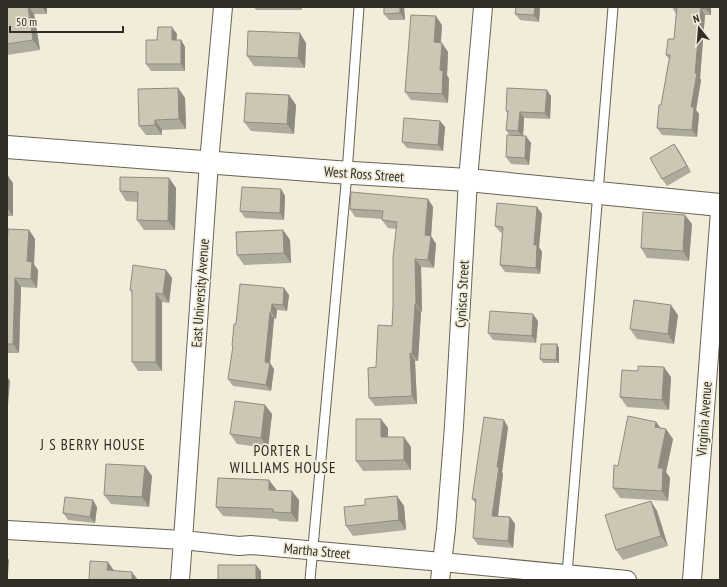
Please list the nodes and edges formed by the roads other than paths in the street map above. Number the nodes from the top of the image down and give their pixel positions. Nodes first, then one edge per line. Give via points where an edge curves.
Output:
1 (222, 7) edge
2 (359, 7) edge
3 (484, 7) edge
4 (613, 7) edge
5 (7, 147) edge
6 (209, 162) junction
7 (347, 173) junction
8 (468, 180) junction
9 (597, 192) junction
10 (720, 204) edge
11 (720, 211) edge
12 (7, 530) edge
13 (183, 540) junction
14 (313, 550) junction
15 (442, 562) junction
16 (567, 574) junction
17 (180, 580) edge
18 (310, 580) edge
19 (440, 580) edge
20 (627, 580) edge
21 (692, 580) edge

1 - 6 street, East University Avenue
2 - 7 lane
3 - 8 street, Cynisca Street
4 - 9 lane
5 - 6 street, West Ross Street
6 - 7 street, West Ross Street
6 - 13 street, East University Avenue
7 - 8 street, West Ross Street
7 - 14 lane
8 - 9 street, West Ross Street
8 - 15 street, Cynisca Street via 454,426
9 - 10 street, West Ross Street
9 - 16 lane
11 - 21 street, Virginia Avenue
12 - 13 street, Martha Street
13 - 14 street, Martha Street
13 - 17 street, East University Avenue
14 - 15 street, Martha Street
14 - 18 lane
15 - 16 street, Martha Street
15 - 19 street, Cynisca Street
16 - 20 street, Martha Street

